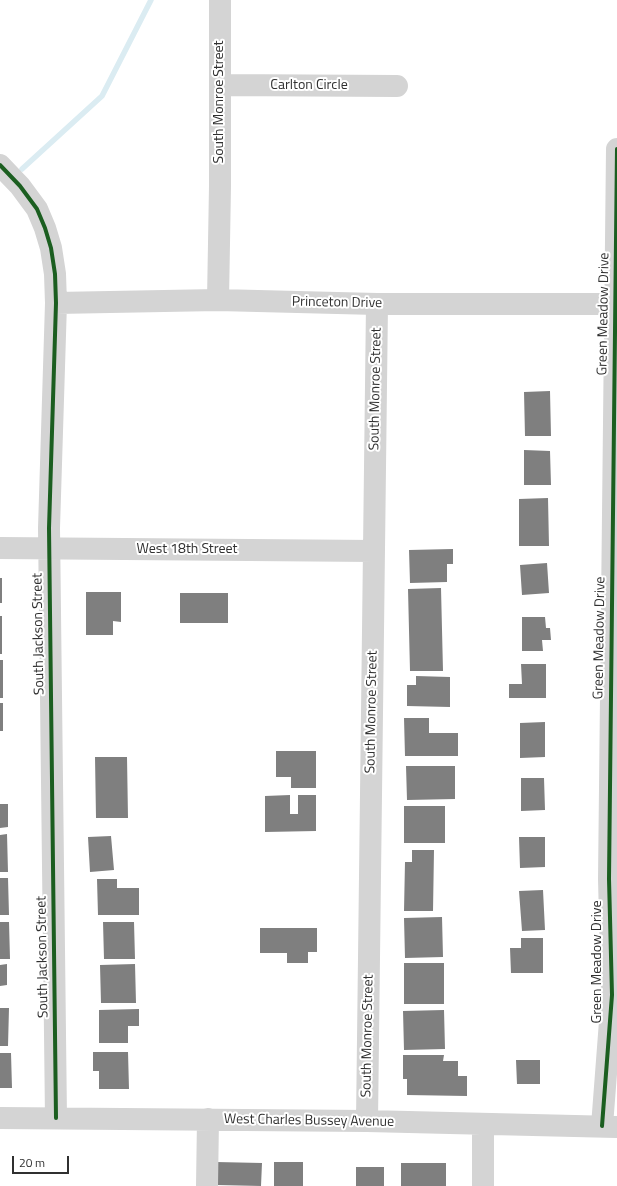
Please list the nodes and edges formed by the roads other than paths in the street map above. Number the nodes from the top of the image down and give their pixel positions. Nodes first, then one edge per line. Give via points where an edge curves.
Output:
1 (220, 0) edge
2 (220, 85) junction
3 (397, 86) dead end
4 (617, 149) edge
5 (9, 175) edge
6 (218, 300) junction
7 (56, 303) junction
8 (377, 304) junction
9 (616, 304) edge
10 (0, 548) edge
11 (49, 549) junction
12 (374, 551) junction
13 (614, 995) edge
14 (0, 1118) edge
15 (56, 1118) junction
16 (208, 1120) junction
17 (367, 1121) junction
18 (483, 1124) junction
19 (610, 1126) edge
20 (207, 1186) edge
21 (483, 1186) edge

1 - 2 street, South Monroe Street
2 - 3 street, Carlton Circle
2 - 6 street, South Monroe Street
4 - 9 street, Green Meadow Drive
5 - 7 street, South Jackson Street via 37,209 45,228 55,274
6 - 7 street, Princeton Drive
6 - 8 street, Princeton Drive
7 - 11 street, South Jackson Street
8 - 9 street, Princeton Drive
8 - 12 street, South Monroe Street
9 - 13 street, Green Meadow Drive via 609,879
10 - 11 street, West 18th Street
11 - 12 street, West 18th Street
11 - 15 street, South Jackson Street
12 - 17 street, South Monroe Street
13 - 19 street, Green Meadow Drive
14 - 15 street, West Charles Bussey Avenue
15 - 16 street, West Charles Bussey Avenue
16 - 17 street, West Charles Bussey Avenue
16 - 20 street
17 - 18 street, West Charles Bussey Avenue
18 - 19 street, West Charles Bussey Avenue
18 - 21 street

